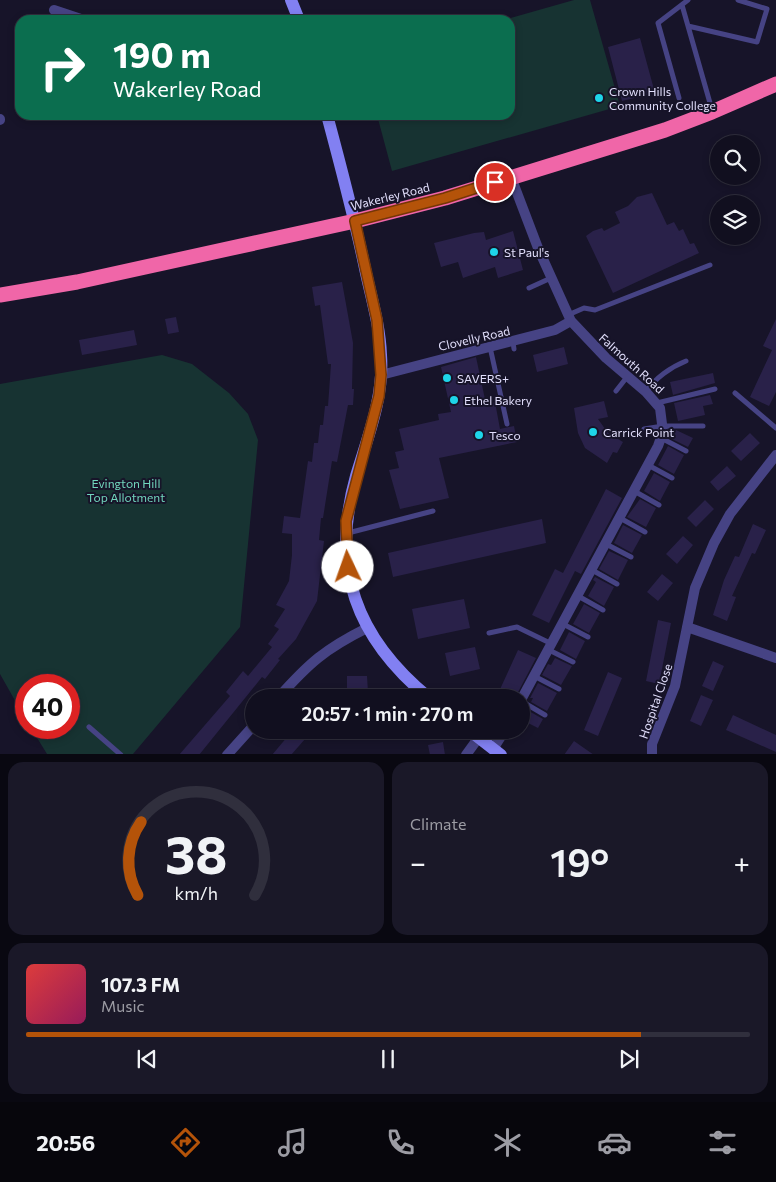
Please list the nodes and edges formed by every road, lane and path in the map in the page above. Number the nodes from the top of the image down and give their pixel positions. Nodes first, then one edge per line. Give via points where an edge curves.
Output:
1 (291, 0) edge
2 (688, 0) edge
3 (738, 0) edge
4 (682, 4) junction
5 (54, 10) dead end
6 (69, 15) edge
7 (297, 15) edge
8 (688, 26) junction
9 (776, 84) edge
10 (679, 98) dead end
11 (712, 112) junction
12 (328, 120) edge
13 (511, 177) junction
14 (355, 221) junction
15 (710, 265) dead end
16 (551, 278) junction
17 (529, 288) dead end
18 (0, 295) edge
19 (569, 318) junction
20 (490, 347) junction
21 (686, 361) dead end
22 (381, 375) junction
23 (627, 377) junction
24 (715, 389) dead end
25 (616, 391) dead end
26 (646, 392) junction
27 (735, 393) dead end
28 (657, 403) junction
29 (507, 424) dead end
30 (663, 426) junction
31 (703, 426) dead end
32 (776, 428) edge
33 (644, 429) dead end
34 (660, 438) junction
35 (686, 452) dead end
36 (776, 455) edge
37 (648, 465) junction
38 (672, 478) dead end
39 (634, 492) junction
40 (658, 505) dead end
41 (433, 511) dead end
42 (620, 518) junction
43 (645, 532) dead end
44 (346, 533) junction
45 (606, 544) junction
46 (631, 557) dead end
47 (592, 570) junction
48 (617, 584) dead end
49 (578, 596) junction
50 (603, 610) dead end
51 (563, 624) junction
52 (687, 627) junction
53 (367, 628) junction
54 (489, 633) dead end
55 (588, 637) dead end
56 (551, 647) junction
57 (776, 658) edge
58 (574, 662) dead end
59 (534, 676) junction
60 (286, 689) edge
61 (419, 689) edge
62 (527, 689) edge
63 (559, 689) dead end
64 (530, 706) edge
65 (545, 715) dead end
66 (89, 727) dead end
67 (245, 735) edge
68 (472, 739) edge
69 (480, 739) edge
70 (502, 739) edge
71 (497, 752) edge
72 (122, 754) edge
73 (227, 754) edge
74 (466, 754) edge
75 (652, 754) edge

1 - 7 street
2 - 4 lane
3 - 8 lane via 767,9 757,42
4 - 8 lane
4 - 10 lane via 658,23
5 - 6 street
8 - 11 lane
9 - 11 highway, Wakerley Road
11 - 13 highway, Wakerley Road via 665,130
12 - 14 street
13 - 14 highway, Wakerley Road
13 - 16 street, Falmouth Road
14 - 18 highway, Wakerley Road via 77,282
14 - 22 street via 377,320
15 - 19 lane via 594,310 584,308
16 - 17 lane
16 - 19 street, Falmouth Road
19 - 20 street, Clovelly Road via 555,330 514,346
19 - 23 street, Falmouth Road
20 - 22 street, Clovelly Road
20 - 29 lane
21 - 26 lane via 664,373
22 - 44 street via 372,425 350,500
23 - 25 lane
23 - 26 street, Falmouth Road
24 - 28 lane
26 - 28 street, Falmouth Road
27 - 32 lane
28 - 30 street, Falmouth Road
30 - 31 lane
30 - 33 lane
30 - 34 street, Falmouth Road
34 - 35 lane
34 - 37 street, Falmouth Road
36 - 52 street, Hospital Close via 730,514 714,543 696,588
37 - 38 lane
37 - 39 street, Falmouth Road
39 - 40 lane
39 - 42 street, Falmouth Road
41 - 44 lane
42 - 43 lane
42 - 45 street, Falmouth Road
44 - 53 street via 354,597
45 - 46 lane
45 - 47 street, Falmouth Road
47 - 48 lane
47 - 49 street, Falmouth Road
49 - 50 lane
49 - 51 street, Falmouth Road
51 - 55 lane
51 - 56 street, Falmouth Road
52 - 57 street
52 - 75 street, Hospital Close via 675,686 652,744
53 - 60 street via 323,652
53 - 61 street via 393,665
54 - 56 lane via 517,627
56 - 58 lane
56 - 59 street, Falmouth Road
59 - 62 street, Falmouth Road
59 - 63 lane
64 - 65 lane
66 - 72 lane
67 - 73 street
68 - 74 street
69 - 71 street
70 - 71 street

